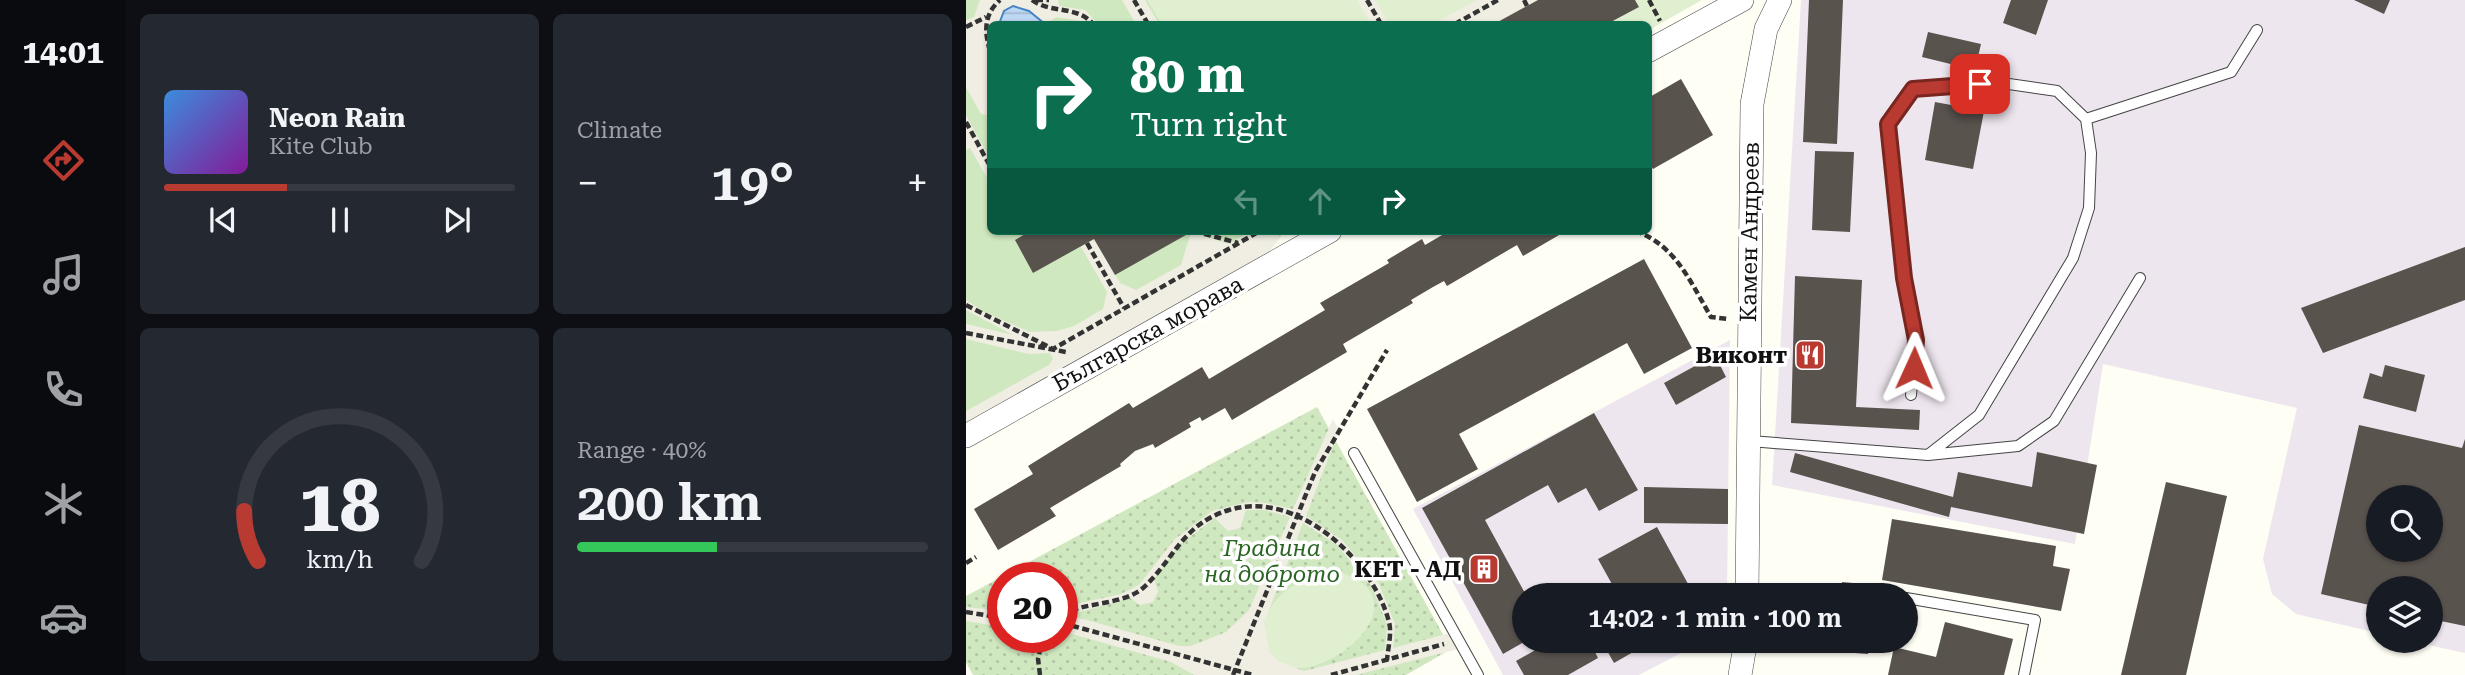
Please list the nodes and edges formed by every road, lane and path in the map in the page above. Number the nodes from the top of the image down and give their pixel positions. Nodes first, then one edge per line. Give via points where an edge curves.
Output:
1 (1000, 0) edge
2 (1034, 0) edge
3 (1049, 0) edge
4 (1134, 0) edge
5 (1367, 0) edge
6 (1499, 0) edge
7 (1524, 0) edge
8 (1742, 0) edge
9 (1780, 0) edge
10 (1527, 6) dead end
11 (987, 16) junction
12 (987, 21) edge
13 (987, 21) edge
14 (1089, 21) edge
15 (1146, 21) edge
16 (1379, 21) edge
17 (1460, 21) edge
18 (966, 27) edge
19 (2257, 30) dead end
20 (987, 40) edge
21 (1652, 49) edge
22 (2086, 119) junction
23 (966, 124) edge
24 (987, 161) edge
25 (1209, 235) edge
26 (1252, 235) edge
27 (1323, 235) edge
28 (1649, 235) edge
29 (1087, 243) dead end
30 (1238, 243) junction
31 (2140, 278) dead end
32 (966, 305) edge
33 (1125, 308) junction
34 (1748, 321) junction
35 (966, 333) edge
36 (1053, 349) junction
37 (1387, 350) dead end
38 (1101, 360) junction
39 (1912, 395) dead end
40 (966, 436) edge
41 (1750, 441) junction
42 (1354, 453) dead end
43 (1928, 455) junction
44 (1297, 516) junction
45 (976, 557) dead end
46 (966, 563) edge
47 (1748, 583) edge
48 (1918, 600) edge
49 (1078, 608) edge
50 (966, 612) edge
51 (987, 615) edge
52 (1078, 628) edge
53 (1458, 640) junction
54 (1039, 653) edge
55 (1744, 653) edge
56 (1387, 660) junction
57 (1234, 673) edge
58 (1040, 675) edge
59 (1253, 675) edge
60 (1331, 675) edge
61 (1478, 675) edge
62 (1741, 675) edge
63 (2024, 675) edge

1 - 11 path
2 - 3 path
2 - 14 path via 1045,9 1080,14
4 - 15 path
5 - 16 path
6 - 17 path
7 - 10 path
8 - 21 street
9 - 34 street, Камен Андреев via 1766,29 1752,104
11 - 13 path
11 - 18 path
12 - 20 path
19 - 22 lane via 2231,72
22 - 39 lane via 2057,91 2003,83 1913,89 1888,124 1904,278 1916,340
22 - 43 lane via 2091,153 2089,208 2073,258 1979,415
23 - 24 path
25 - 30 path
26 - 30 path
27 - 38 street, Българска морава
28 - 34 path via 1679,262 1711,317
29 - 33 path
30 - 33 path
31 - 43 lane via 2054,421 2018,446
32 - 36 path
33 - 36 path
34 - 41 street, Камен Андреев
35 - 36 path
36 - 38 path
37 - 44 path via 1315,472
38 - 40 street, Българска морава
41 - 43 lane
41 - 47 street, Камен Андреев
42 - 53 lane
44 - 49 path via 1266,507 1214,515 1177,543 1142,589
44 - 56 path via 1339,543 1374,586 1390,625
44 - 57 path
45 - 46 path
48 - 63 lane via 2035,620
50 - 51 path
52 - 57 path
53 - 56 path
53 - 61 lane
54 - 58 path
55 - 62 street
56 - 60 path
57 - 59 path

